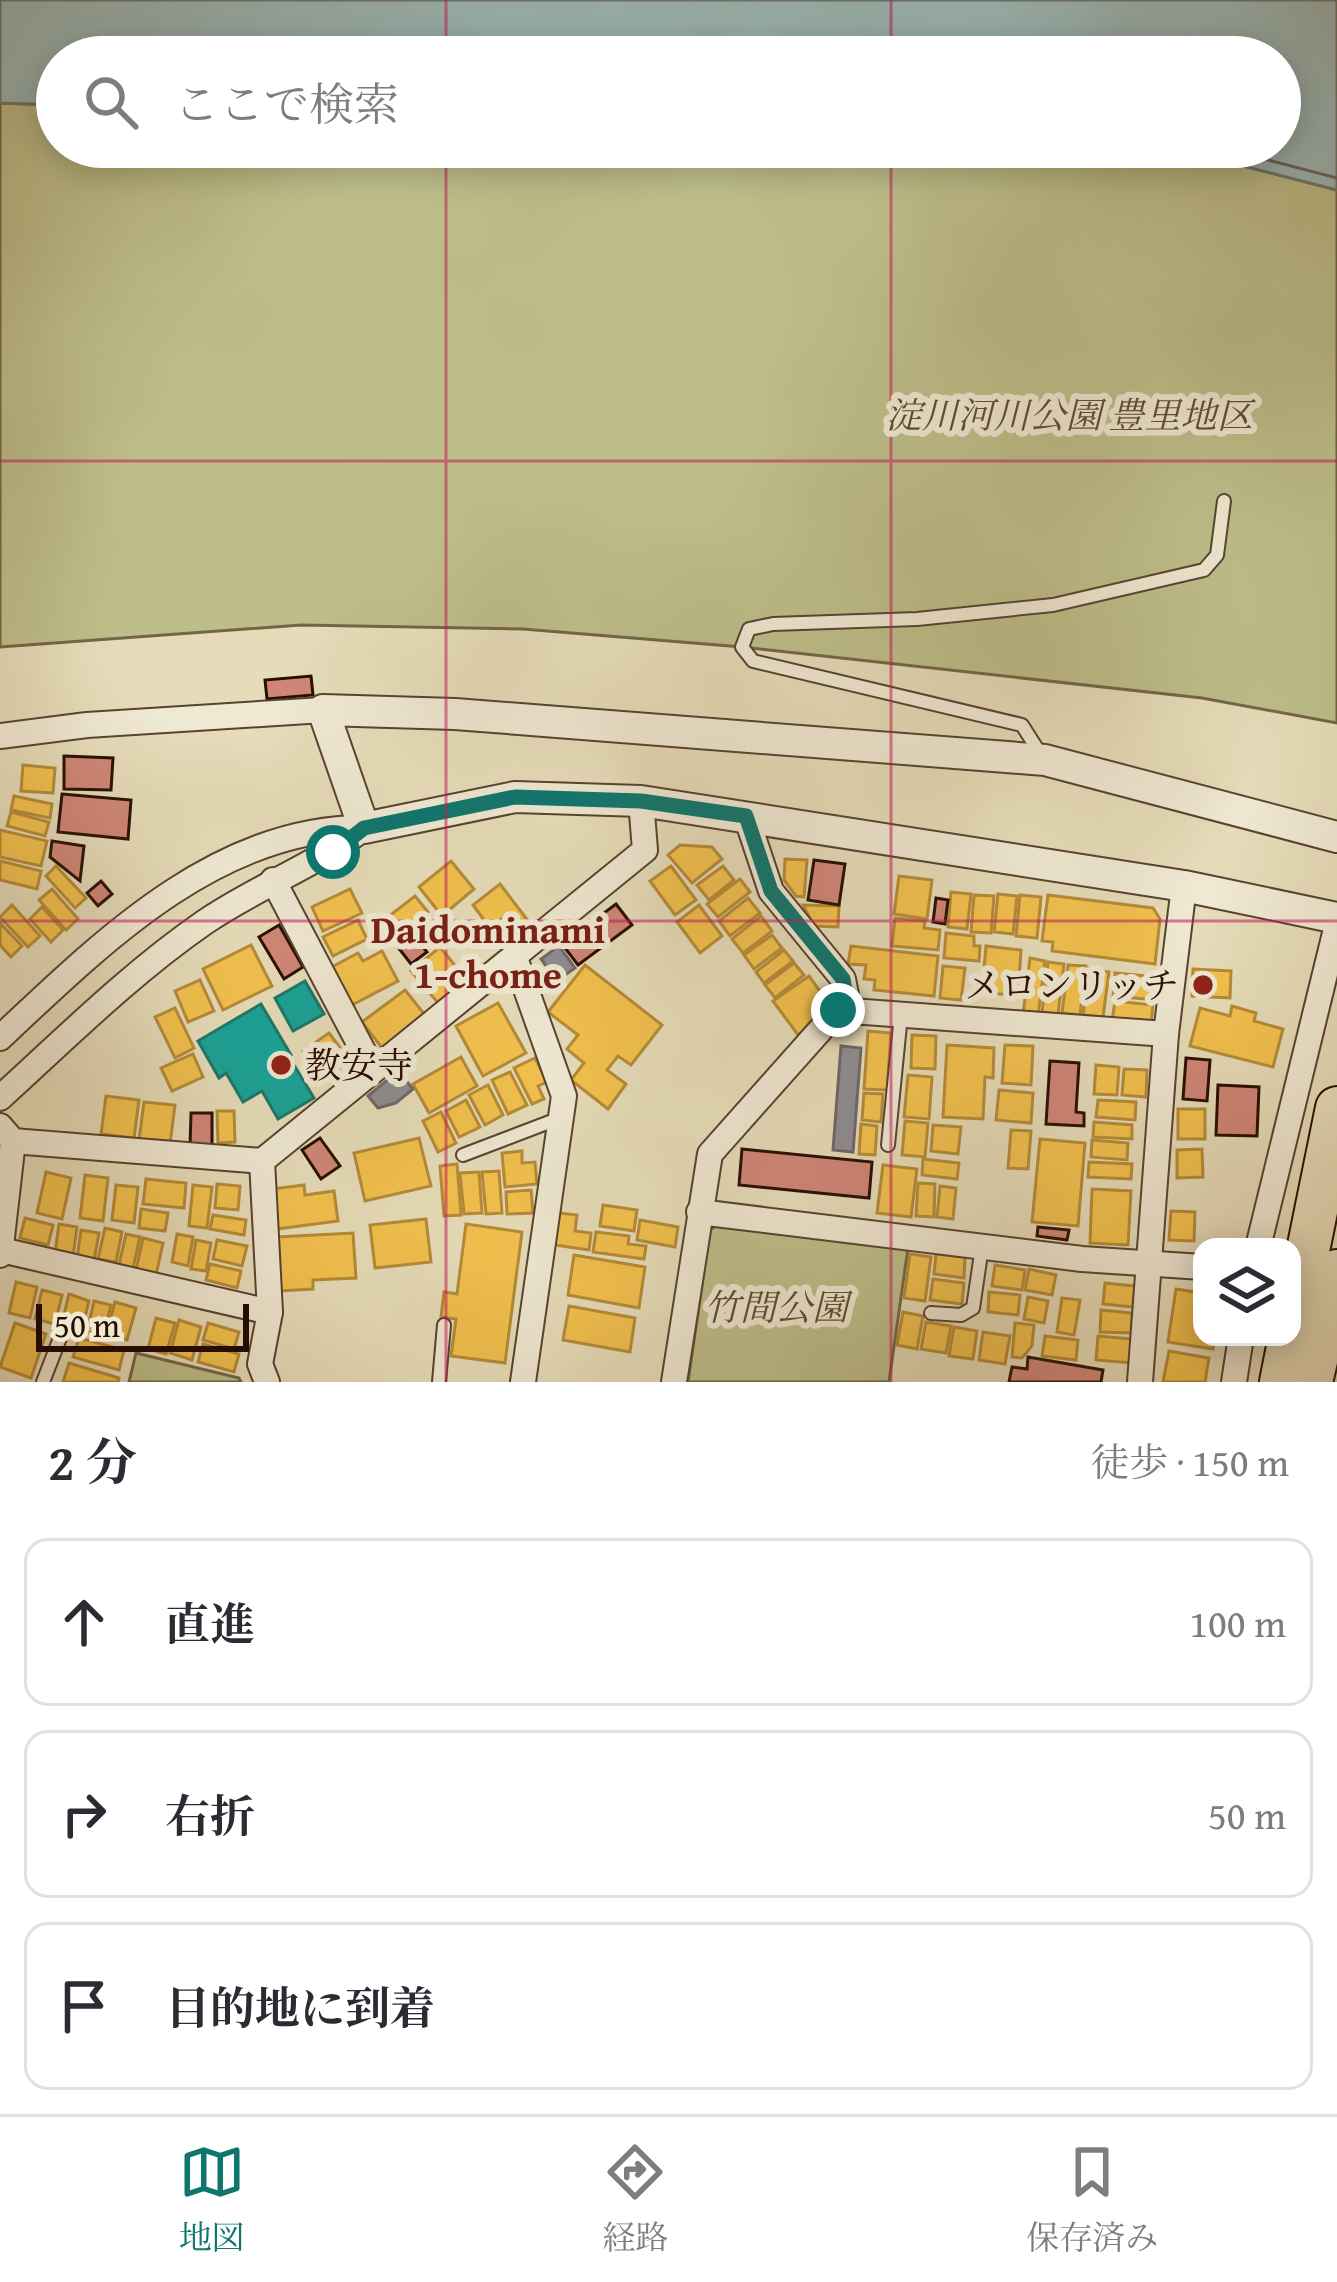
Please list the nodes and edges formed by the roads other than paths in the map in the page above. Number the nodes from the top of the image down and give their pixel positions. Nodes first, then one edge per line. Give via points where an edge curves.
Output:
1 (1224, 500) dead end
2 (323, 710) junction
3 (1, 738) edge
4 (1045, 760) junction
5 (641, 801) junction
6 (746, 816) junction
7 (364, 828) junction
8 (1337, 837) edge
9 (273, 880) junction
10 (1184, 886) junction
11 (1337, 921) edge
12 (515, 958) junction
13 (838, 1010) junction
14 (902, 1014) junction
15 (1166, 1034) junction
16 (0, 1038) edge
17 (372, 1068) junction
18 (0, 1098) edge
19 (1337, 1108) edge
20 (560, 1118) junction
21 (7, 1134) edge
22 (888, 1145) dead end
23 (463, 1155) dead end
24 (262, 1161) junction
25 (699, 1212) junction
26 (1260, 1238) edge
27 (982, 1247) junction
28 (1, 1252) edge
29 (1150, 1263) junction
30 (1193, 1266) edge
31 (1337, 1271) edge
32 (1301, 1284) edge
33 (270, 1312) junction
34 (931, 1313) dead end
35 (444, 1325) dead end
36 (60, 1338) dead end
37 (1240, 1346) edge
38 (1288, 1346) edge
39 (43, 1382) edge
40 (267, 1382) edge
41 (439, 1382) edge
42 (523, 1382) edge
43 (674, 1382) edge
44 (1140, 1382) edge
45 (1234, 1382) edge
46 (1281, 1382) edge
47 (1311, 1382) edge

1 - 4 lane via 1217,555 1204,570 1053,604 749,629 742,647 754,661 1022,725
2 - 3 street
2 - 4 street via 455,713
2 - 7 street
4 - 8 street
5 - 6 street
5 - 7 street via 515,797
5 - 12 street via 645,850
6 - 10 street
6 - 13 street via 771,891 843,979 847,1000
7 - 9 street
7 - 16 street via 324,828 255,849 183,886 106,939
9 - 17 street
9 - 18 street via 138,974
10 - 11 street
10 - 15 street
11 - 26 street
12 - 17 street
12 - 20 street via 563,1096
13 - 14 street
13 - 25 street via 710,1154
14 - 15 street
14 - 22 lane
15 - 29 street
17 - 24 street
19 - 32 highway
20 - 23 lane
20 - 42 street
21 - 24 street
21 - 28 street
24 - 33 street
25 - 27 street
25 - 43 street
27 - 29 street
27 - 34 lane via 973,1308
28 - 33 street
29 - 30 street
29 - 44 street
31 - 47 highway
33 - 40 street via 260,1364
35 - 41 lane
36 - 39 lane
37 - 45 street
38 - 46 highway

